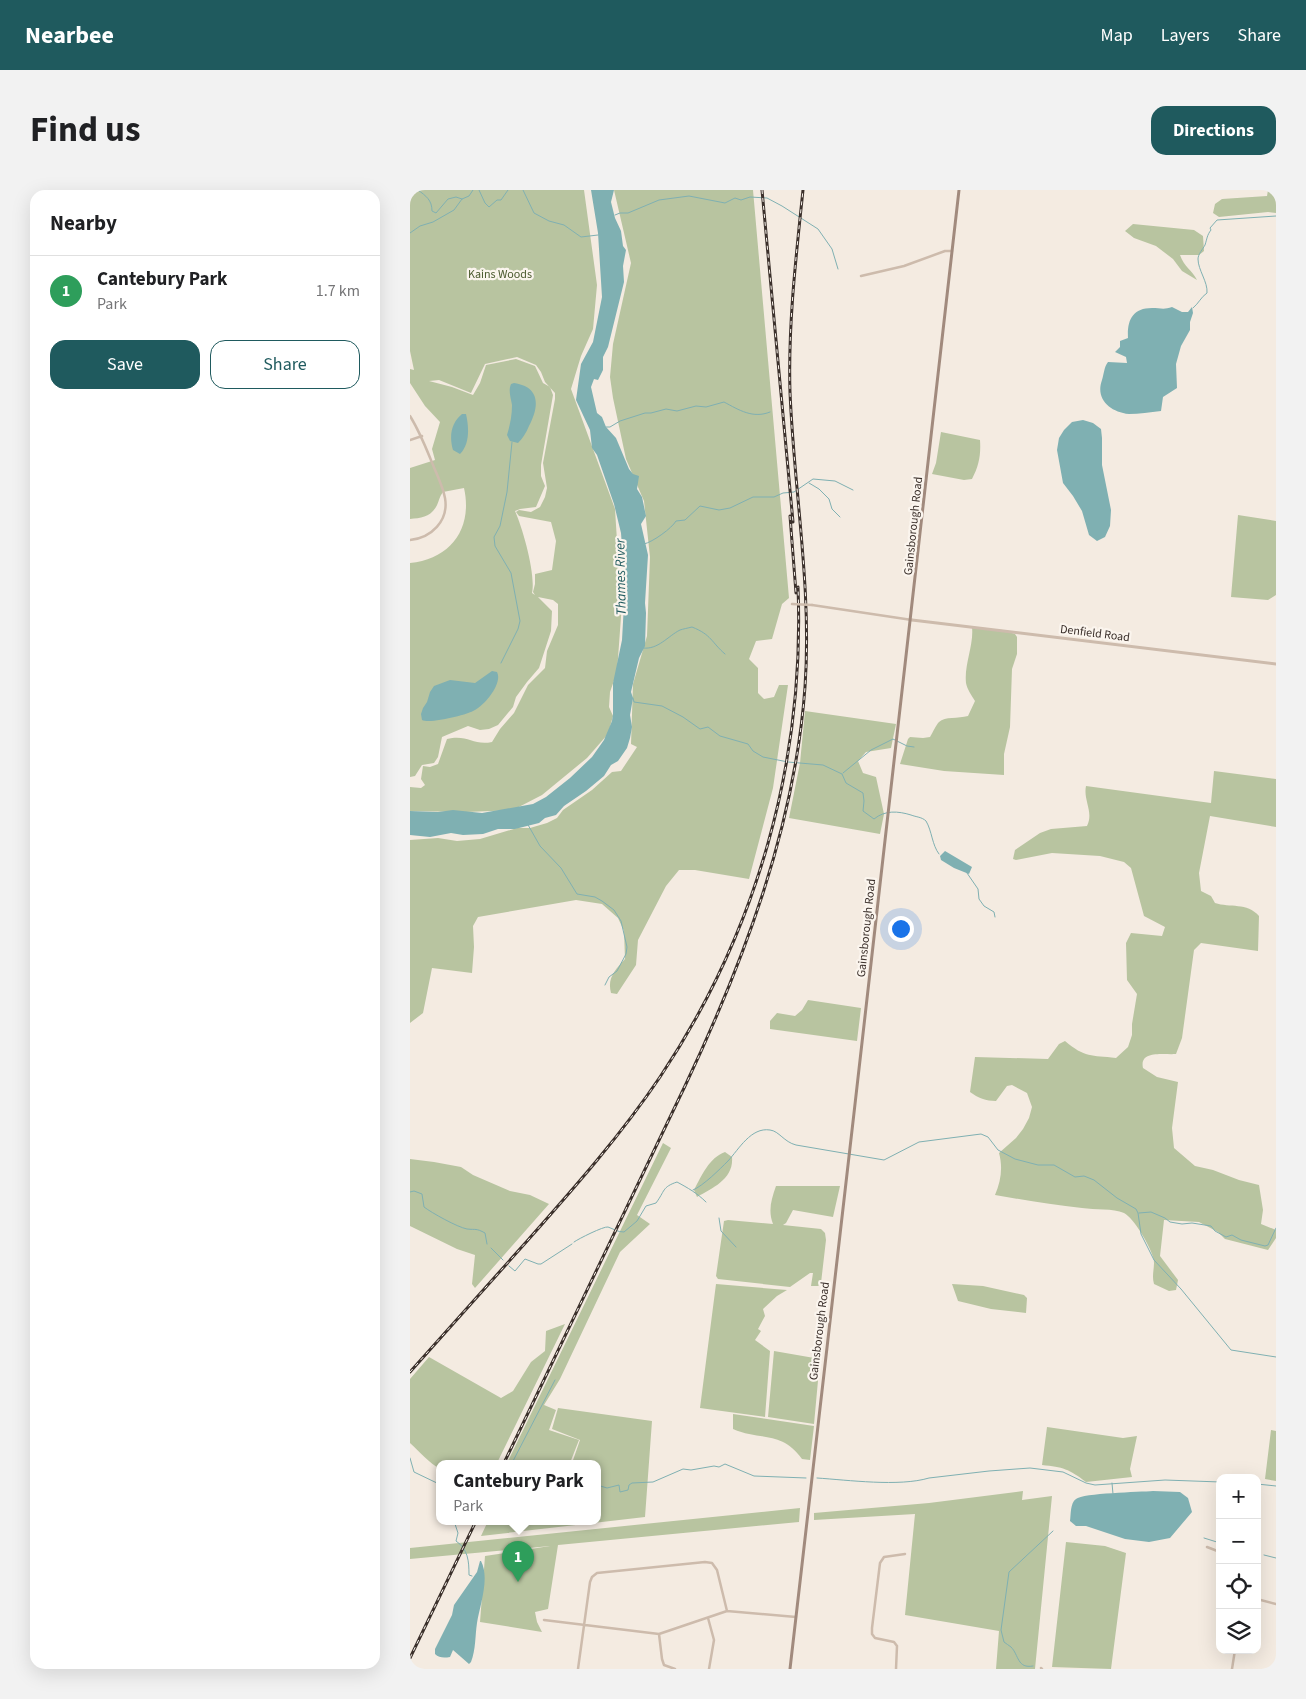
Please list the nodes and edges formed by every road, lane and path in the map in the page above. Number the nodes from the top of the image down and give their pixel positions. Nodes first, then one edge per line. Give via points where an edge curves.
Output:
1 (959, 190) edge
2 (952, 251) junction
3 (861, 276) dead end
4 (410, 416) edge
5 (422, 436) junction
6 (410, 440) edge
7 (410, 540) edge
8 (786, 604) dead end
9 (912, 620) junction
10 (1276, 664) edge
11 (1207, 1547) dead end
12 (1216, 1550) edge
13 (905, 1554) dead end
14 (1261, 1601) edge
15 (1276, 1604) edge
16 (727, 1611) junction
17 (796, 1617) junction
18 (708, 1618) junction
19 (544, 1620) dead end
20 (585, 1624) junction
21 (659, 1634) junction
22 (1234, 1654) edge
23 (578, 1669) edge
24 (675, 1669) edge
25 (709, 1669) edge
26 (790, 1669) edge
27 (896, 1669) edge
28 (1232, 1669) edge

1 - 2 main road, Gainsborough Road
2 - 3 street
2 - 9 main road, Gainsborough Road
4 - 5 street
5 - 6 street
5 - 7 street via 445,498 445,510 434,531
8 - 9 street, bridge
9 - 10 street, Denfield Road
9 - 17 main road, Gainsborough Road
11 - 12 street
13 - 27 street via 884,1557 880,1563 872,1628 875,1638 894,1642 897,1646
14 - 15 street
16 - 17 street
16 - 18 street
16 - 20 street via 717,1570 712,1563 705,1562 597,1573 590,1582
17 - 26 main road, Gainsborough Road
18 - 21 street
18 - 25 street via 714,1640
19 - 20 street
20 - 21 street
20 - 23 street
21 - 24 street via 664,1665
22 - 28 street

